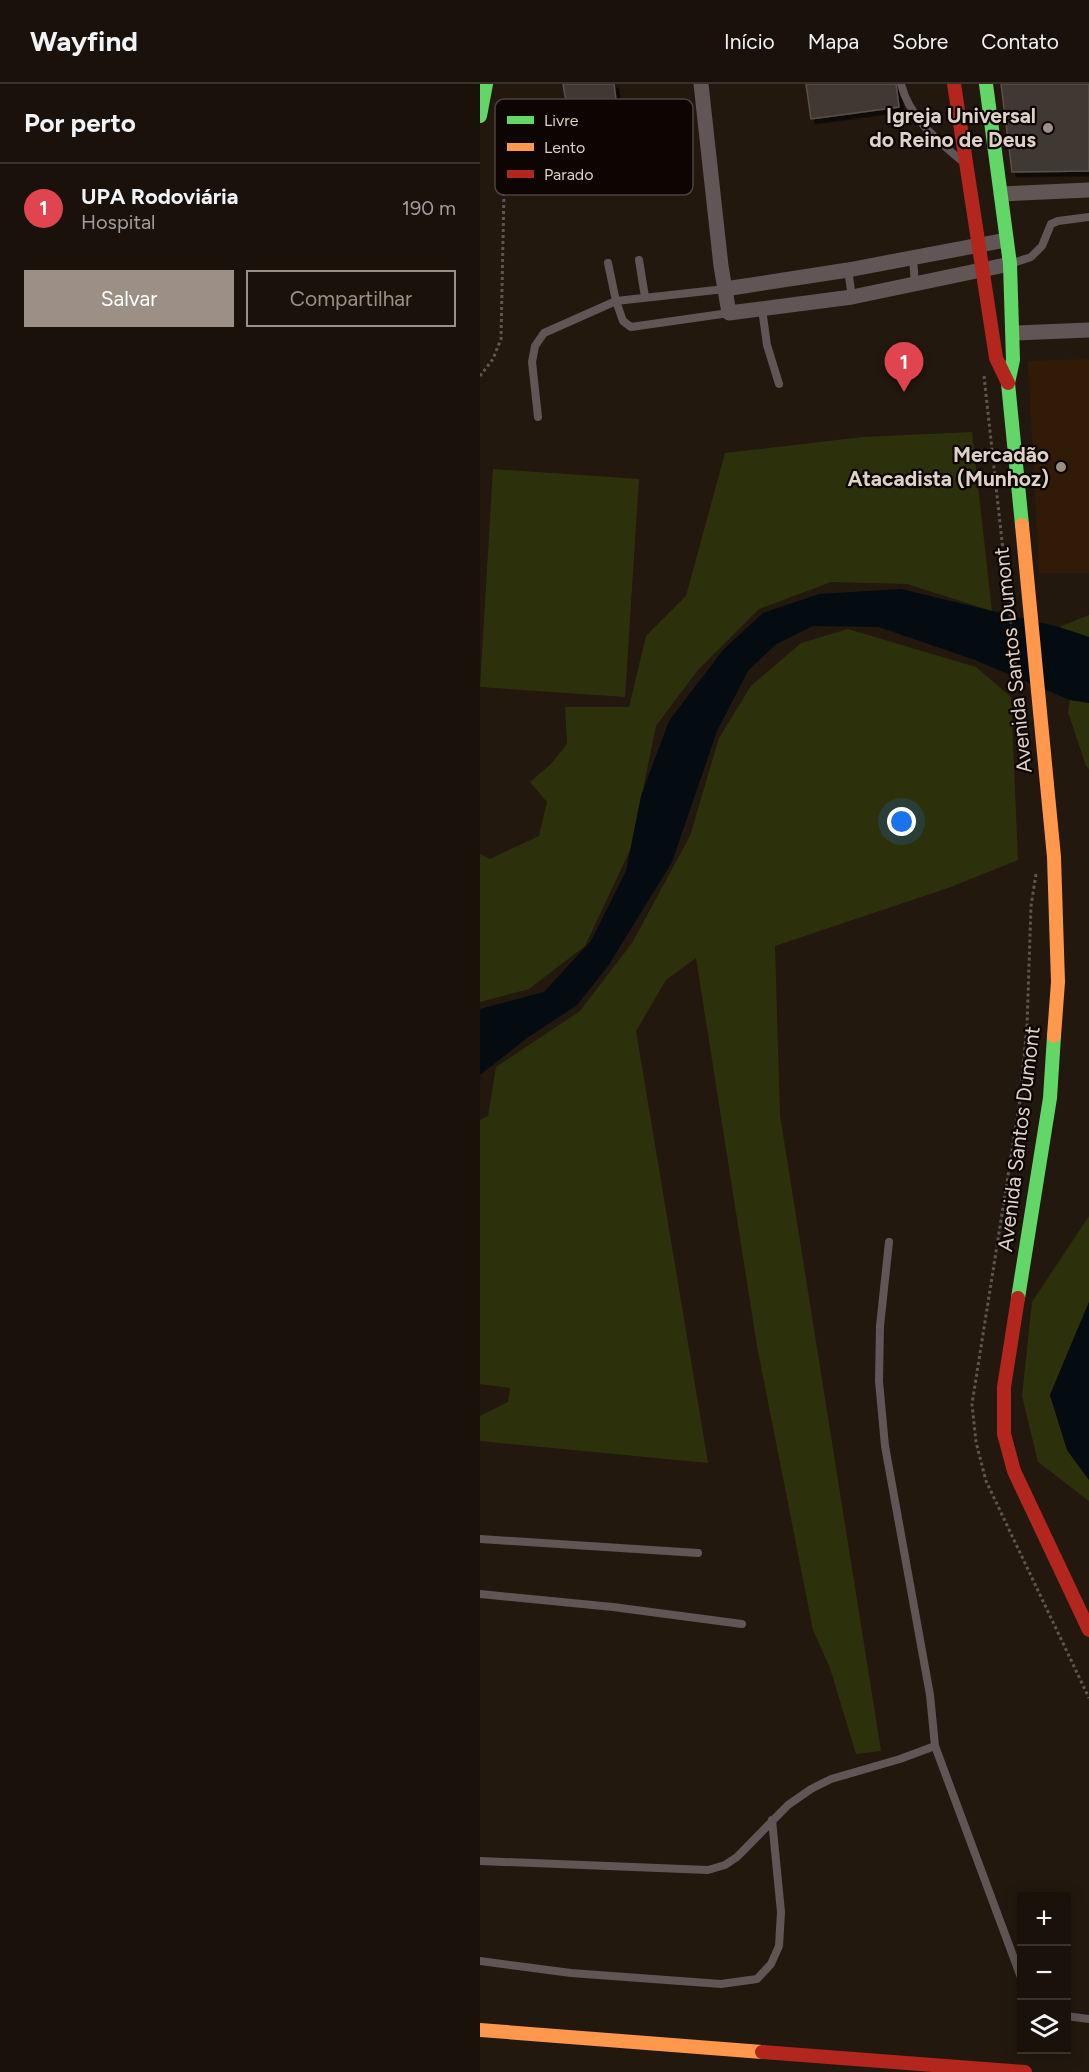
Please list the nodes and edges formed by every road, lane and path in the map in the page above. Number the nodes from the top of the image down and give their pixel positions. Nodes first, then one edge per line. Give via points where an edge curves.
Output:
1 (486, 84) edge
2 (701, 84) edge
3 (901, 84) edge
4 (954, 84) edge
5 (986, 84) edge
6 (480, 116) edge
7 (979, 170) junction
8 (1089, 190) edge
9 (1001, 194) junction
10 (504, 195) edge
11 (971, 195) junction
12 (1089, 218) edge
13 (1006, 240) junction
14 (977, 246) junction
15 (913, 258) junction
16 (639, 260) dead end
17 (608, 263) dead end
18 (1010, 264) junction
19 (848, 270) junction
20 (982, 270) junction
21 (915, 284) junction
22 (724, 289) junction
23 (645, 297) junction
24 (852, 297) junction
25 (616, 301) junction
26 (762, 309) junction
27 (729, 313) junction
28 (1089, 330) edge
29 (1013, 333) junction
30 (480, 376) edge
31 (984, 379) dead end
32 (1008, 383) junction
33 (779, 384) dead end
34 (538, 417) dead end
35 (1019, 696) dead end
36 (889, 1242) dead end
37 (480, 1539) edge
38 (698, 1553) dead end
39 (480, 1594) edge
40 (742, 1624) dead end
41 (1089, 1630) edge
42 (935, 1746) junction
43 (772, 1820) junction
44 (480, 1861) edge
45 (480, 1961) edge
46 (1017, 1967) edge
47 (1071, 2017) edge
48 (1089, 2019) edge
49 (480, 2030) edge
50 (1025, 2072) edge

1 - 6 main road
2 - 22 street
3 - 7 lane via 926,128
4 - 7 main road, Avenida Santos Dumont
5 - 7 main road, Avenida Santos Dumont
7 - 9 main road, Avenida Santos Dumont
7 - 11 main road, Avenida Santos Dumont
8 - 9 street
9 - 11 main road
9 - 13 main road, Avenida Santos Dumont
10 - 30 path via 501,339
11 - 14 main road, Avenida Santos Dumont
12 - 18 lane via 1051,224 1042,246 1031,257
13 - 14 street
13 - 18 main road, Avenida Santos Dumont
14 - 15 street
14 - 20 main road, Avenida Santos Dumont
15 - 19 street
15 - 21 lane
16 - 23 lane
17 - 25 lane
18 - 20 street
18 - 29 main road, Avenida Santos Dumont
19 - 22 street
19 - 24 lane
20 - 21 street
20 - 32 main road, Avenida Santos Dumont via 996,358
21 - 24 street
22 - 23 lane
22 - 27 street
23 - 25 lane
24 - 26 street
25 - 27 lane via 622,321 631,327
25 - 34 lane via 544,333 535,346 532,362
26 - 27 street
26 - 33 lane via 767,345
28 - 29 street
29 - 32 main road, Avenida Santos Dumont
31 - 35 path
32 - 41 main road, Avenida Santos Dumont via 1054,857 1058,982 1050,1098 1004,1387 1004,1434 1014,1471
36 - 42 lane via 879,1382 885,1446 930,1695
37 - 38 lane
39 - 40 lane
42 - 43 lane via 831,1779 795,1800
42 - 46 lane
43 - 44 lane via 737,1857 708,1870
43 - 45 lane via 782,1912 779,1946 771,1964 757,1978 721,1984
47 - 48 lane
49 - 50 main road

